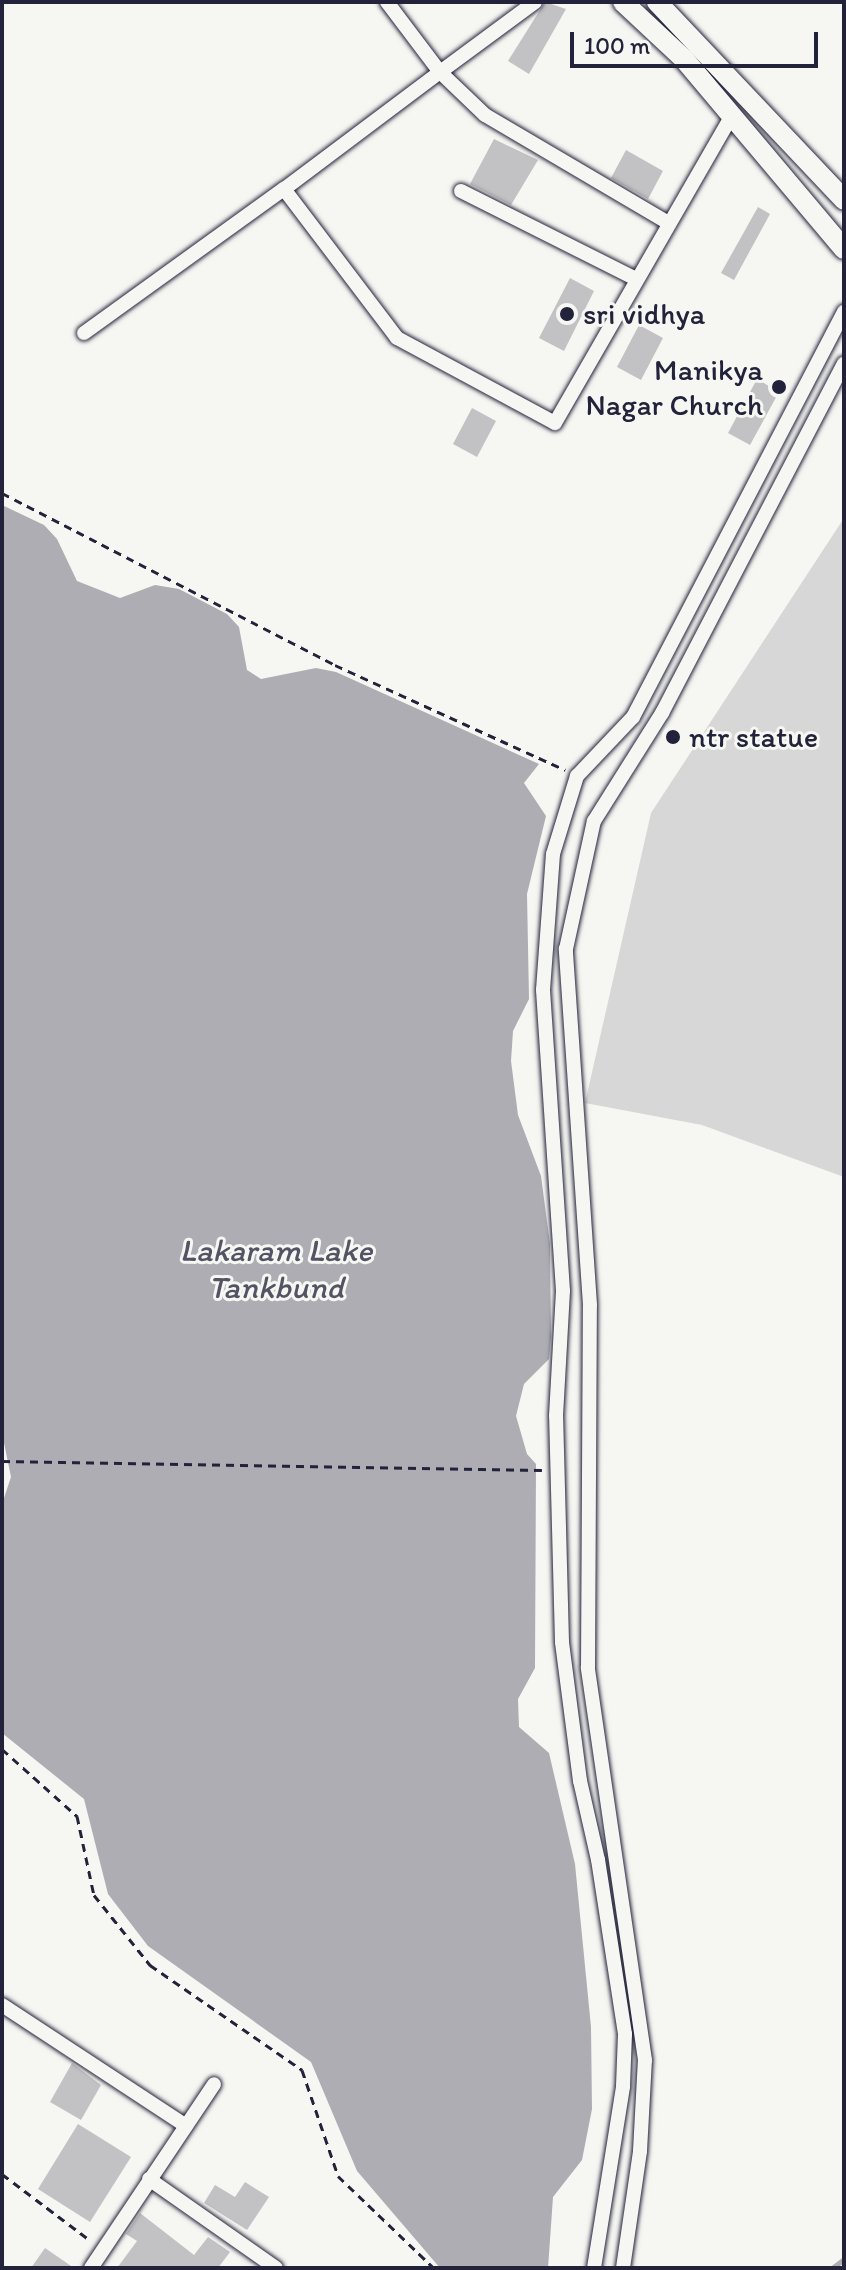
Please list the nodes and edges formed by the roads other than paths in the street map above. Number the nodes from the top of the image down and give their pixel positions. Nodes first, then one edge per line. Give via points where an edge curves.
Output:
1 (387, 2) edge
2 (535, 2) edge
3 (623, 2) edge
4 (657, 2) edge
5 (440, 72) junction
6 (731, 117) junction
7 (284, 189) junction
8 (461, 191) dead end
9 (844, 200) edge
10 (667, 222) junction
11 (841, 237) edge
12 (636, 279) junction
13 (844, 312) edge
14 (84, 333) dead end
15 (844, 364) edge
16 (633, 717) junction
17 (650, 731) junction
18 (2, 2005) edge
19 (214, 2084) dead end
20 (186, 2126) junction
21 (149, 2179) junction
22 (91, 2268) edge
23 (276, 2268) edge
24 (594, 2268) edge
25 (623, 2268) edge

1 - 5 street
2 - 5 street
3 - 6 street via 684,59
4 - 9 street
5 - 7 street
5 - 10 street via 485,115
6 - 10 street
6 - 11 street
7 - 12 street via 397,338 555,423
7 - 14 street
8 - 12 street
10 - 12 street
13 - 16 street
15 - 17 street
16 - 17 street
16 - 24 street via 577,776 553,854 543,990 563,1291 558,1469 568,1707 625,2034 623,2086
17 - 25 street via 594,821 566,949 590,1305 588,1668 645,2060 640,2151
18 - 20 street
19 - 20 street
20 - 21 street
21 - 22 street
21 - 23 street

